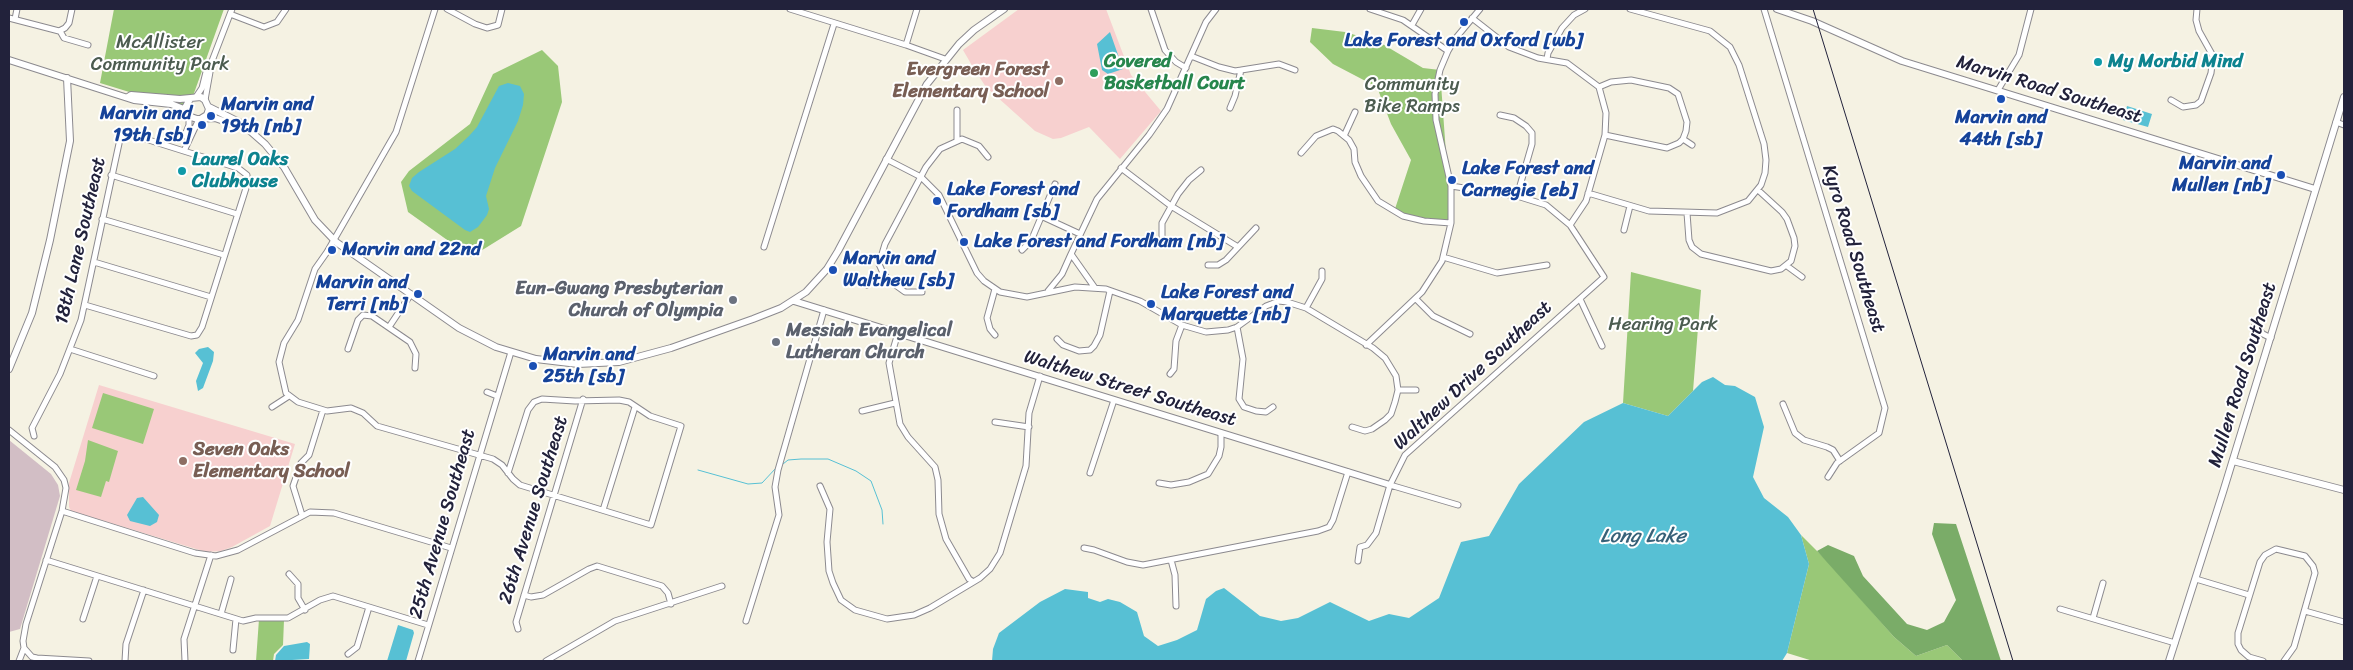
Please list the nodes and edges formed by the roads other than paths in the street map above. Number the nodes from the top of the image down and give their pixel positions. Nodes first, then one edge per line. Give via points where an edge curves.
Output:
1 (17, 9) edge
2 (72, 9) edge
3 (286, 9) edge
4 (434, 9) edge
5 (447, 9) edge
6 (502, 9) edge
7 (790, 9) edge
8 (917, 9) edge
9 (1004, 9) edge
10 (1151, 9) edge
11 (1216, 9) edge
12 (1370, 9) edge
13 (1421, 9) edge
14 (1480, 9) edge
15 (1570, 9) edge
16 (1586, 9) edge
17 (1630, 9) edge
18 (1764, 9) edge
19 (1777, 9) edge
20 (2031, 9) edge
21 (2197, 9) edge
22 (231, 11) edge
23 (1574, 15) junction
24 (9, 18) edge
25 (1472, 18) junction
26 (15, 20) junction
27 (834, 24) junction
28 (1412, 25) junction
29 (60, 30) junction
30 (88, 45) dead end
31 (906, 45) junction
32 (1448, 51) junction
33 (1191, 56) junction
34 (945, 59) junction
35 (1547, 59) junction
36 (9, 60) edge
37 (212, 61) junction
38 (1186, 68) junction
39 (1241, 70) junction
40 (1295, 70) dead end
41 (67, 78) junction
42 (1599, 87) junction
43 (1998, 90) junction
44 (128, 96) junction
45 (2344, 97) edge
46 (193, 98) junction
47 (205, 100) junction
48 (2171, 100) dead end
49 (209, 107) junction
50 (1230, 108) dead end
51 (957, 110) dead end
52 (1355, 112) dead end
53 (187, 113) junction
54 (1500, 115) dead end
55 (200, 119) junction
56 (2336, 122) junction
57 (2344, 125) edge
58 (244, 128) junction
59 (1605, 135) junction
60 (1344, 136) junction
61 (188, 138) junction
62 (1683, 139) junction
63 (957, 140) junction
64 (1692, 145) dead end
65 (184, 151) junction
66 (1301, 153) dead end
67 (988, 157) dead end
68 (886, 159) junction
69 (1121, 168) junction
70 (1201, 170) dead end
71 (111, 175) junction
72 (921, 177) junction
73 (1055, 184) dead end
74 (1451, 186) junction
75 (2315, 189) junction
76 (1758, 190) junction
77 (1588, 193) junction
78 (1517, 196) junction
79 (1171, 206) junction
80 (1630, 206) junction
81 (1687, 213) junction
82 (238, 214) junction
83 (1042, 216) junction
84 (102, 219) junction
85 (1451, 224) junction
86 (1570, 225) junction
87 (1256, 228) dead end
88 (1624, 230) dead end
89 (1080, 234) junction
90 (1162, 236) dead end
91 (334, 240) junction
92 (764, 247) dead end
93 (1238, 247) junction
94 (1022, 250) dead end
95 (1071, 254) junction
96 (224, 255) junction
97 (1444, 256) junction
98 (94, 262) junction
99 (1208, 266) dead end
100 (1548, 266) dead end
101 (1787, 266) junction
102 (1322, 270) dead end
103 (883, 273) junction
104 (1802, 278) dead end
105 (867, 285) dead end
106 (1095, 288) junction
107 (995, 289) junction
108 (1110, 291) junction
109 (922, 292) dead end
110 (1047, 292) junction
111 (410, 294) junction
112 (211, 297) junction
113 (1416, 299) junction
114 (1580, 299) junction
115 (794, 301) junction
116 (85, 305) junction
117 (1306, 308) junction
118 (824, 310) junction
119 (1182, 325) junction
120 (2255, 325) dead end
121 (389, 327) junction
122 (1237, 327) junction
123 (898, 333) junction
124 (1470, 334) dead end
125 (995, 335) dead end
126 (2271, 338) junction
127 (1057, 339) dead end
128 (1366, 345) junction
129 (1602, 346) dead end
130 (70, 349) junction
131 (348, 349) dead end
132 (511, 352) junction
133 (416, 368) dead end
134 (9, 369) edge
135 (1170, 374) dead end
136 (154, 376) dead end
137 (1040, 376) junction
138 (1398, 390) junction
139 (1416, 390) dead end
140 (487, 392) dead end
141 (289, 396) junction
142 (497, 396) junction
143 (583, 400) junction
144 (1114, 400) junction
145 (895, 403) junction
146 (1783, 404) dead end
147 (272, 407) dead end
148 (635, 407) junction
149 (1273, 407) dead end
150 (323, 410) junction
151 (862, 411) dead end
152 (995, 422) dead end
153 (1029, 427) junction
154 (1352, 427) dead end
155 (9, 430) edge
156 (1221, 433) junction
157 (34, 436) dead end
158 (478, 455) junction
159 (1840, 461) junction
160 (2233, 461) junction
161 (1090, 472) dead end
162 (1348, 472) junction
163 (508, 473) junction
164 (1828, 476) dead end
165 (1159, 483) dead end
166 (1390, 485) junction
167 (820, 486) dead end
168 (2344, 490) edge
169 (554, 495) junction
170 (1458, 505) dead end
171 (603, 510) junction
172 (62, 511) junction
173 (302, 515) junction
174 (451, 548) junction
175 (1084, 548) dead end
176 (210, 555) junction
177 (46, 560) junction
178 (1171, 560) junction
179 (1358, 561) dead end
180 (290, 574) dead end
181 (97, 576) junction
182 (231, 579) dead end
183 (2196, 579) junction
184 (972, 581) junction
185 (2104, 583) dead end
186 (722, 586) dead end
187 (144, 590) junction
188 (524, 595) junction
189 (2250, 596) junction
190 (671, 604) junction
191 (194, 606) junction
192 (1176, 606) dead end
193 (369, 607) junction
194 (2060, 609) dead end
195 (305, 610) junction
196 (2305, 610) junction
197 (221, 614) junction
198 (236, 618) junction
199 (2093, 618) junction
200 (83, 619) dead end
201 (746, 621) dead end
202 (2344, 622) edge
203 (428, 625) junction
204 (518, 629) dead end
205 (2175, 642) junction
206 (24, 648) junction
207 (233, 650) dead end
208 (348, 654) dead end
209 (19, 661) edge
210 (89, 661) edge
211 (125, 661) edge
212 (185, 661) edge
213 (418, 661) edge
214 (546, 661) edge
215 (2169, 661) edge
216 (2263, 661) edge
217 (2284, 661) edge

1 - 26 street
2 - 29 street via 69,23
3 - 22 street via 277,22 264,26
4 - 91 street via 396,132
5 - 6 street via 487,28 498,25
7 - 27 street
8 - 31 street
9 - 34 street via 974,30
10 - 38 street via 1165,50
11 - 33 street via 1206,22
12 - 28 street
13 - 28 street
14 - 25 street
15 - 23 street
16 - 23 street
17 - 76 street via 1710,31 1730,47 1739,64 1764,144 1765,173
18 - 159 street, Kyro Road Southeast via 1885,408 1879,432
19 - 43 street, Marvin Road Southeast via 1812,21 1891,57
20 - 43 street via 2019,55
21 - 48 street via 2198,28 2213,56 2211,73 2201,101 2196,105 2182,107
22 - 37 street
23 - 35 street via 1555,38
24 - 26 street
25 - 32 street
25 - 35 street via 1509,47
26 - 29 street
27 - 31 street
27 - 92 street
28 - 32 street
29 - 30 street via 64,38
31 - 34 street
32 - 74 street via 1440,70 1434,105
33 - 38 street
33 - 39 street via 1219,67
34 - 68 street via 921,93
35 - 42 street via 1574,67
36 - 41 street
37 - 46 street via 202,88
37 - 47 street
38 - 69 street via 1160,120
39 - 40 street via 1279,64
39 - 50 street
41 - 44 street
41 - 134 street via 70,140 32,313
42 - 59 street via 1606,113
42 - 62 street via 1611,82 1639,80 1674,90 1681,100 1687,122
43 - 75 street, Marvin Road Southeast
44 - 46 street
44 - 53 street via 138,101 171,104
45 - 56 street, Mullen Road Southeast
46 - 47 street
46 - 53 street via 187,103
47 - 49 street
49 - 55 street via 207,115
49 - 58 street via 241,123
51 - 63 street
52 - 60 street
53 - 55 street
53 - 61 street via 189,125 185,135
54 - 78 street via 1514,118 1532,133 1532,144
55 - 58 street via 222,119
55 - 61 street via 191,138
56 - 57 street
56 - 75 street, Mullen Road Southeast
58 - 91 street via 258,137 278,159 309,212
59 - 62 street via 1661,148 1674,146
59 - 77 street
60 - 66 street via 1333,129 1316,136
60 - 85 street via 1354,149 1361,176 1378,201 1403,216
61 - 65 street
62 - 64 street
63 - 67 street via 970,141
63 - 72 street via 940,149
65 - 71 street, 18th Lane Southeast via 124,135 120,139
65 - 82 street via 243,170 248,179
68 - 72 street
68 - 115 street via 833,260 814,285
69 - 79 street
69 - 89 street via 1096,199
70 - 79 street via 1189,180
71 - 82 street
71 - 84 street, 18th Lane Southeast
72 - 103 street via 882,253 879,264
72 - 107 street via 943,201 977,273
73 - 83 street
74 - 78 street
74 - 85 street
75 - 126 street, Mullen Road Southeast
76 - 81 street via 1748,201 1725,212
76 - 101 street via 1782,212 1792,230 1795,246
77 - 80 street
77 - 86 street
78 - 86 street via 1546,205
79 - 90 street via 1162,223
79 - 93 street
80 - 81 street via 1649,212
80 - 88 street
81 - 101 street via 1689,240 1701,254 1771,271
82 - 96 street
83 - 89 street
83 - 94 street
84 - 96 street
84 - 98 street, 18th Lane Southeast
85 - 97 street
86 - 114 street, Walthew Drive Southeast via 1604,277
87 - 93 street
89 - 95 street
91 - 111 street
91 - 141 street via 315,269 298,320 284,343 280,371
93 - 99 street via 1218,265
95 - 106 street
95 - 110 street via 1062,274
96 - 112 street
97 - 100 street via 1497,272
97 - 113 street
98 - 112 street
98 - 116 street, 18th Lane Southeast
101 - 104 street
102 - 117 street via 1322,279
103 - 105 street
103 - 109 street via 905,292
106 - 108 street
106 - 110 street via 1075,287
107 - 110 street via 1027,297
107 - 125 street via 987,318
108 - 119 street via 1140,301
108 - 127 street via 1100,335 1090,350 1078,351
111 - 121 street
111 - 132 street via 477,338
112 - 116 street via 202,327 198,335 192,336
113 - 124 street via 1433,316
113 - 128 street
114 - 129 street
114 - 166 street, Walthew Drive Southeast via 1405,455
115 - 118 street, Walthew Street Southeast
115 - 132 street via 732,327 630,360 568,364
116 - 130 street, 18th Lane Southeast
117 - 122 street via 1279,301 1266,306
117 - 128 street
118 - 123 street, Walthew Street Southeast
118 - 201 street via 778,470 775,487 779,515
119 - 122 street via 1206,332
119 - 135 street via 1176,341 1174,369
120 - 126 street
121 - 131 street via 372,316 363,315 358,320
121 - 133 street via 410,342 416,354
122 - 149 street via 1243,359 1239,399 1244,407 1256,411 1266,412
123 - 137 street, Walthew Street Southeast
123 - 145 street via 889,363
126 - 160 street, Mullen Road Southeast
128 - 138 street via 1391,366
130 - 136 street
130 - 157 street, 18th Lane Southeast via 32,428
132 - 142 street, 25th Avenue Southeast
137 - 144 street, Walthew Street Southeast
137 - 153 street
138 - 139 street
138 - 154 street via 1391,414 1379,426 1365,431
140 - 142 street
141 - 147 street
141 - 150 street
142 - 158 street, 25th Avenue Southeast
143 - 148 street via 619,400
143 - 163 street via 542,398 534,402 528,410
143 - 169 street, 26th Avenue Southeast
144 - 156 street, Walthew Street Southeast
144 - 161 street
145 - 151 street
145 - 184 street via 905,434 934,467 938,480 939,514 946,539
146 - 159 street via 1795,433 1804,440 1833,450
148 - 171 street
148 - 171 street via 650,416 682,426 651,525
150 - 158 street via 351,408 363,413 377,426
150 - 173 street via 309,455 301,464 293,486
152 - 153 street
153 - 184 street via 1026,466 1000,554 990,569
155 - 172 street via 60,472 66,488
156 - 162 street, Walthew Street Southeast
156 - 165 street via 1219,456 1208,474 1189,482
158 - 163 street via 493,459
158 - 174 street, 25th Avenue Southeast
159 - 164 street, Kyro Road Southeast
160 - 168 street via 2308,478
160 - 183 street, Mullen Road Southeast
162 - 166 street, Walthew Street Southeast
162 - 178 street via 1337,510 1328,526 1297,537
163 - 169 street via 520,485
166 - 170 street, Walthew Street Southeast
166 - 179 street, Walthew Drive Southeast via 1376,533 1367,545 1360,547
167 - 184 street via 830,509 829,571 846,605 865,614 895,619 930,608
169 - 171 street
169 - 188 street, 26th Avenue Southeast
172 - 176 street
172 - 177 street
173 - 174 street via 310,512 334,514
173 - 176 street via 238,550
174 - 203 street, 25th Avenue Southeast
175 - 178 street via 1143,565
176 - 191 street
177 - 181 street
177 - 206 street via 24,633
178 - 192 street
180 - 195 street via 298,584 298,598
181 - 187 street
181 - 200 street
182 - 197 street
183 - 189 street
183 - 205 street, Mullen Road Southeast
185 - 199 street
186 - 190 street
187 - 191 street
187 - 211 street via 126,644
188 - 190 street via 543,595 597,566 662,586
188 - 204 street, 26th Avenue Southeast via 516,622
189 - 196 street via 2265,555 2276,549 2298,554 2309,560 2315,572
189 - 216 street via 2238,633 2238,644 2249,657
190 - 214 street via 612,622
191 - 197 street
191 - 212 street via 184,639
193 - 195 street via 333,596
193 - 203 street
193 - 208 street via 358,647
194 - 199 street
195 - 198 street via 288,618 243,621
196 - 202 street
196 - 217 street via 2292,652
197 - 198 street
198 - 207 street
199 - 205 street
203 - 213 street, 25th Avenue Southeast
205 - 215 street, Mullen Road Southeast
206 - 209 street
206 - 210 street via 32,657

